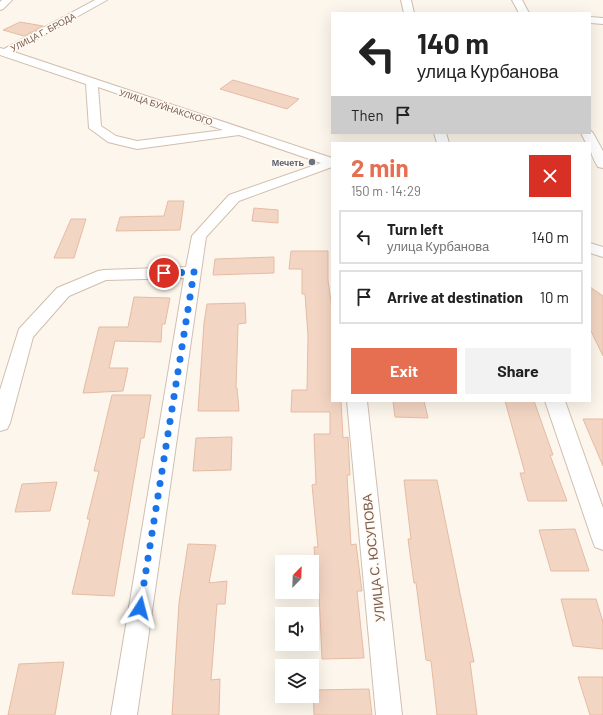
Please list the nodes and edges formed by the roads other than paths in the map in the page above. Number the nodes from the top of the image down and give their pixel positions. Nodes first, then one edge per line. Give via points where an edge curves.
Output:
1 (8, 0) edge
2 (102, 0) edge
3 (406, 0) edge
4 (517, 0) edge
5 (0, 7) edge
6 (410, 12) edge
7 (523, 12) edge
8 (591, 20) edge
9 (603, 21) edge
10 (2, 52) edge
11 (92, 82) junction
12 (239, 131) junction
13 (588, 134) edge
14 (331, 162) edge
15 (331, 162) edge
16 (603, 164) edge
17 (591, 248) edge
18 (603, 252) edge
19 (194, 272) junction
20 (357, 402) edge
21 (556, 402) edge
22 (0, 423) edge
23 (603, 539) edge
24 (124, 715) edge
25 (389, 715) edge

1 - 5 street
2 - 10 street, УЛИЦА Г. БРОДА
3 - 6 street
4 - 7 street
8 - 9 street
10 - 11 street, УЛИЦА БУЙНАКСКОГО
11 - 12 street, УЛИЦА БУЙНАКСКОГО
11 - 12 street via 95,128 112,139 137,145
12 - 14 street, УЛИЦА БУЙНАКСКОГО
13 - 16 street
15 - 19 street via 234,198 199,236
17 - 18 street
19 - 22 street via 104,275 64,292 25,334
19 - 24 street
20 - 25 street, УЛИЦА С. ЮСУПОВА
21 - 23 street

